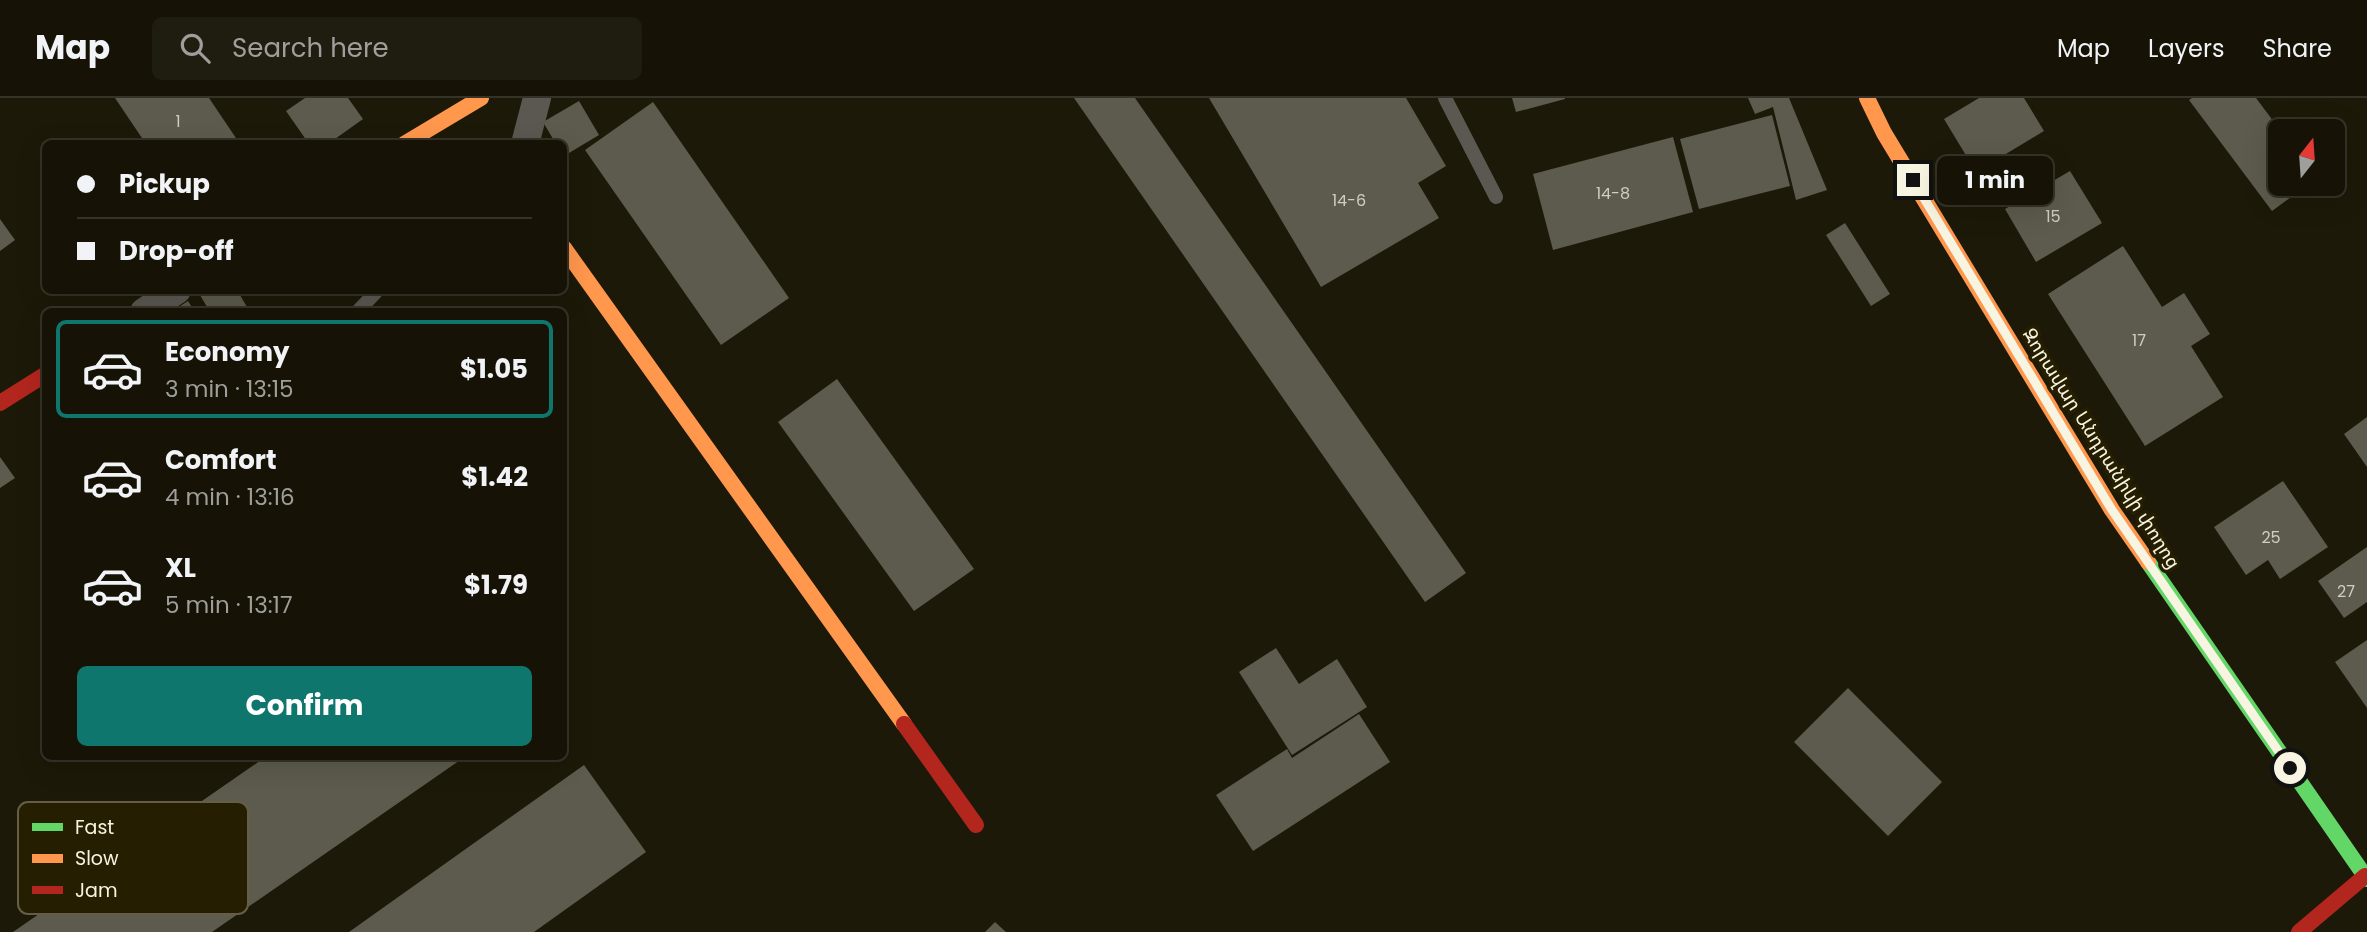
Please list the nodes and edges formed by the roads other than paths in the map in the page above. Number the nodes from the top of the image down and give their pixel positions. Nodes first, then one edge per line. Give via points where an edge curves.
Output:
1 (481, 98) edge
2 (537, 98) edge
3 (1445, 98) edge
4 (1867, 98) edge
5 (411, 140) edge
6 (526, 140) edge
7 (1496, 197) dead end
8 (567, 252) edge
9 (171, 294) edge
10 (374, 294) edge
11 (150, 308) edge
12 (361, 308) edge
13 (42, 377) edge
14 (0, 403) edge
15 (976, 825) dead end
16 (2366, 877) edge
17 (2300, 932) edge

1 - 5 main road
2 - 6 street
3 - 7 lane
4 - 16 main road, Զորավար Անդրանիկի փողոց via 2112,510
8 - 15 main road
9 - 11 street
10 - 12 lane
13 - 14 main road
16 - 17 main road

